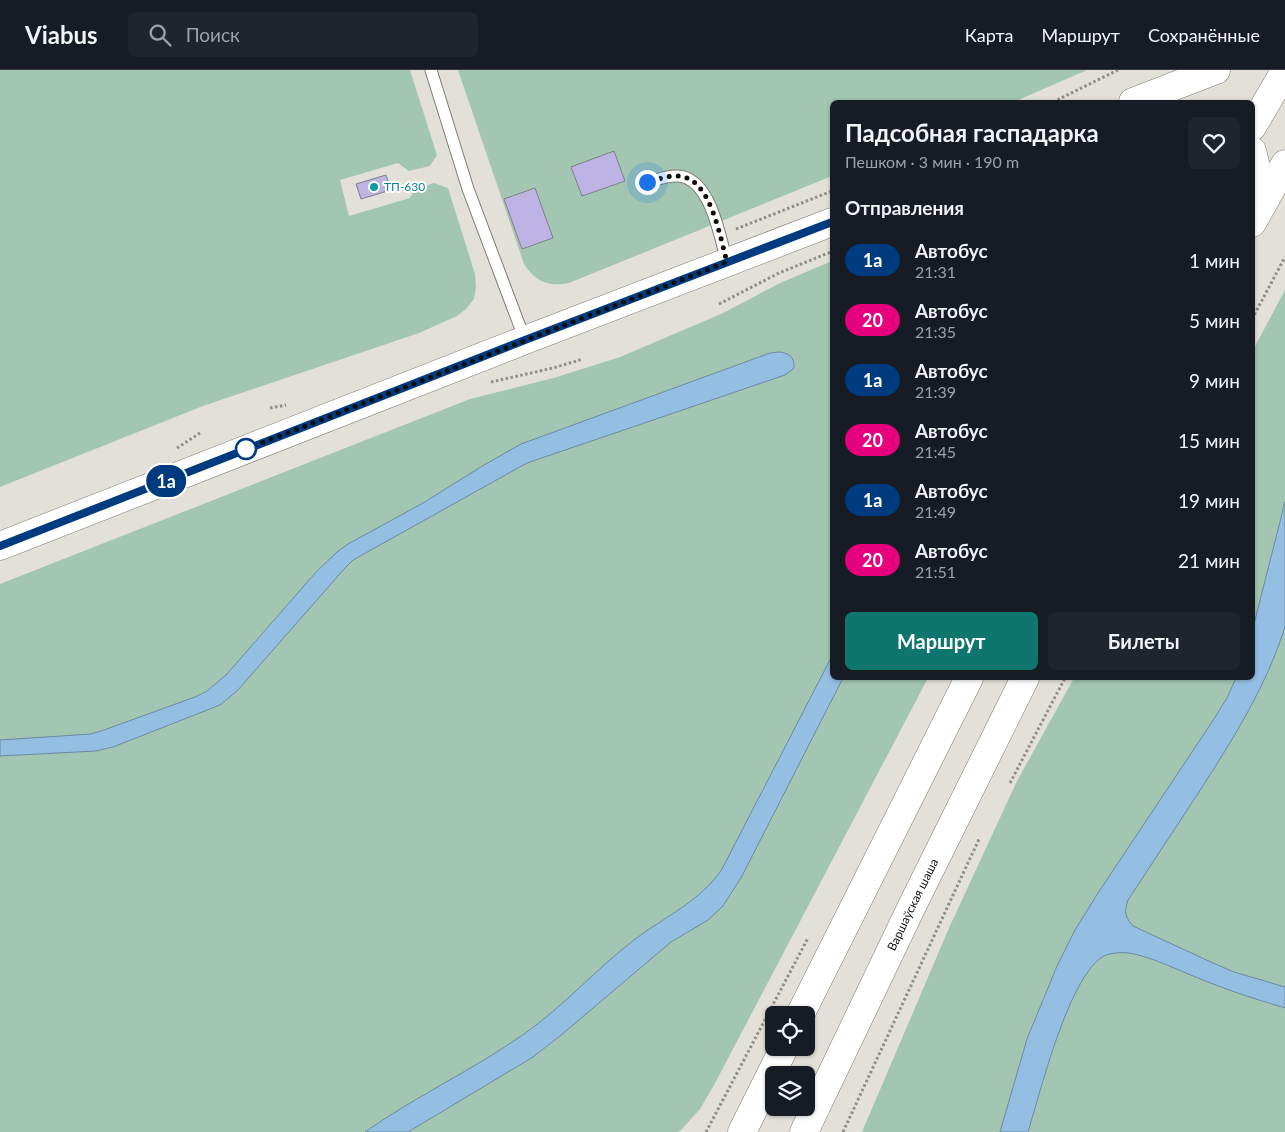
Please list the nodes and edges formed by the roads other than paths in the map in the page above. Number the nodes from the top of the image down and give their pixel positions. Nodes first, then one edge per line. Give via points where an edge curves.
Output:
1 (431, 70) edge
2 (1216, 70) edge
3 (1285, 71) edge
4 (1137, 100) edge
5 (1255, 122) edge
6 (1255, 163) edge
7 (1285, 164) edge
8 (647, 182) dead end
9 (1255, 219) edge
10 (830, 223) edge
11 (727, 262) junction
12 (525, 340) junction
13 (0, 546) edge
14 (968, 680) edge
15 (1024, 680) edge
16 (805, 1006) edge
17 (780, 1056) edge
18 (742, 1132) edge
19 (804, 1132) edge

1 - 12 lane via 468,189
2 - 4 main road
3 - 5 main road
6 - 9 main road via 1259,180
7 - 9 main road
8 - 11 lane via 679,176 695,182 709,199
10 - 11 main road
11 - 12 main road
12 - 13 main road
14 - 16 main road
15 - 19 main road, Варшаўская шаша
17 - 18 main road

